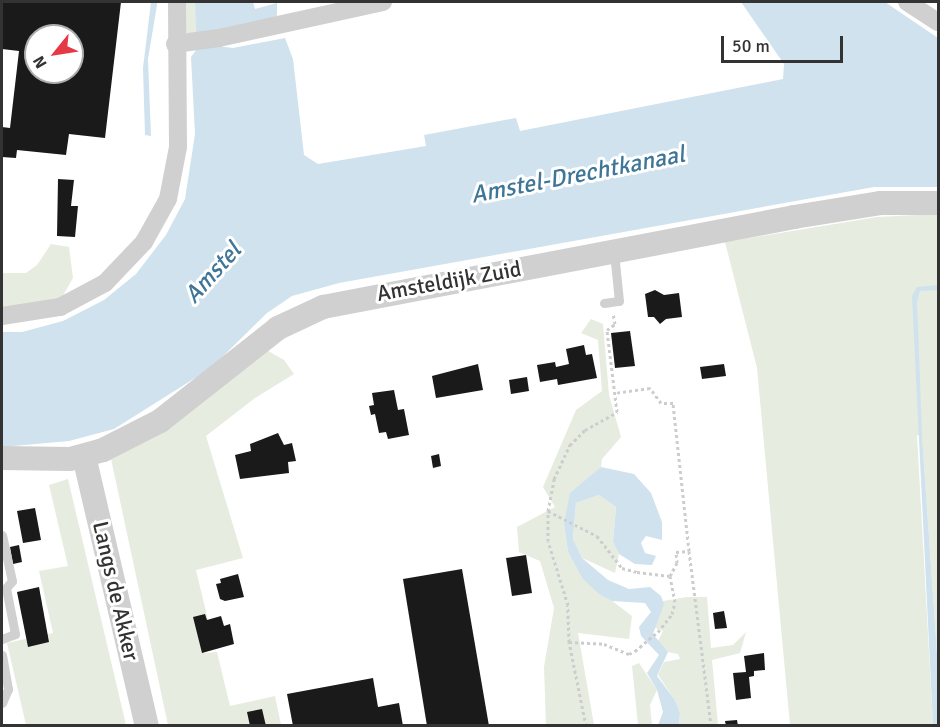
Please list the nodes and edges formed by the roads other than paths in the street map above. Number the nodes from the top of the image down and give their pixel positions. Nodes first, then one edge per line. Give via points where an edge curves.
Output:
1 (177, 2) edge
2 (383, 2) edge
3 (907, 2) edge
4 (939, 22) edge
5 (184, 43) junction
6 (939, 203) edge
7 (613, 251) junction
8 (608, 302) road end
9 (2, 316) edge
10 (84, 456) junction
11 (2, 459) edge
12 (2, 534) edge
13 (2, 639) edge
14 (2, 655) edge
15 (2, 666) edge
16 (2, 703) edge
17 (147, 726) edge

1 - 5 street
2 - 5 street via 219,39
3 - 4 street
5 - 9 street via 178,147 168,199 144,242 105,283 60,307
6 - 7 street, Amsteldijk Zuid via 880,203
7 - 8 lane via 619,301
7 - 10 street, Amsteldijk Zuid via 353,299 300,315 256,343 160,420
10 - 11 street, Amsteldijk Zuid
10 - 17 street, Langs de Akker
12 - 13 lane via 12,581 6,588 15,634
14 - 15 lane
15 - 16 lane via 8,689

